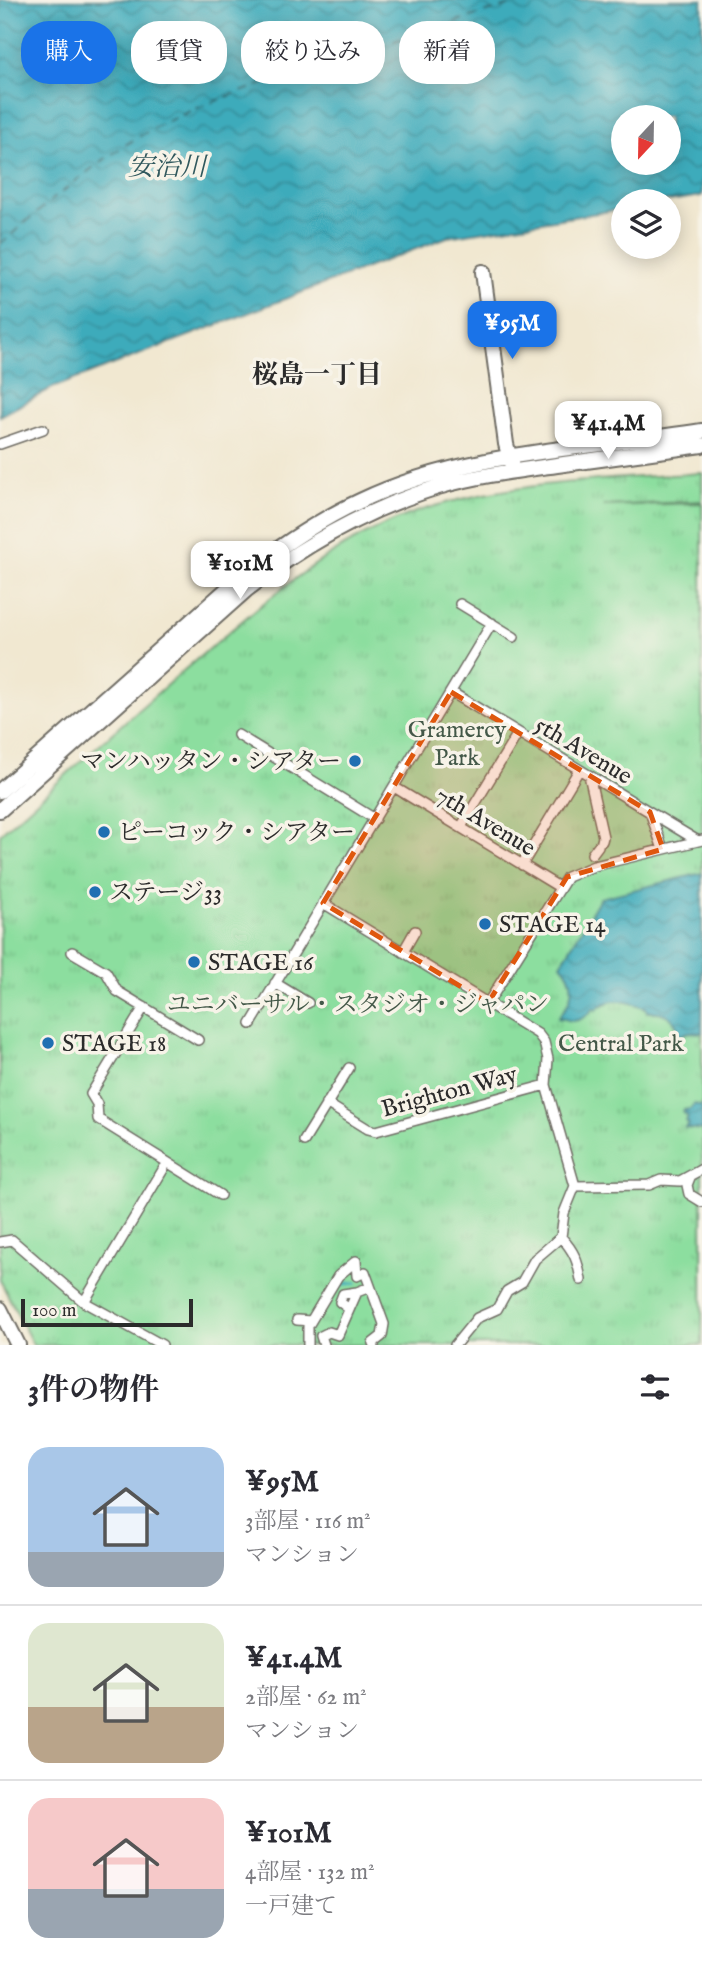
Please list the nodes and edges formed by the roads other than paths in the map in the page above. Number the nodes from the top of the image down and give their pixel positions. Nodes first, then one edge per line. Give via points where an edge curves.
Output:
1 (482, 272) dead end
2 (43, 429) dead end
3 (702, 431) edge
4 (0, 444) edge
5 (702, 445) edge
6 (510, 456) junction
7 (512, 471) junction
8 (460, 604) dead end
9 (492, 624) junction
10 (514, 637) dead end
11 (451, 692) junction
12 (519, 733) junction
13 (238, 735) dead end
14 (579, 769) junction
15 (589, 775) junction
16 (394, 788) junction
17 (0, 791) edge
18 (0, 810) edge
19 (650, 812) junction
20 (375, 819) junction
21 (461, 827) junction
22 (700, 840) edge
23 (597, 847) dead end
24 (663, 849) junction
25 (522, 865) junction
26 (559, 887) junction
27 (323, 903) junction
28 (415, 931) dead end
29 (72, 952) dead end
30 (403, 952) junction
31 (275, 984) junction
32 (308, 1003) dead end
33 (488, 1003) junction
34 (144, 1007) junction
35 (251, 1024) dead end
36 (198, 1040) dead end
37 (349, 1068) dead end
38 (546, 1085) junction
39 (326, 1103) junction
40 (304, 1140) dead end
41 (164, 1168) dead end
42 (699, 1171) edge
43 (575, 1186) junction
44 (220, 1195) dead end
45 (702, 1202) edge
46 (561, 1237) junction
47 (0, 1242) edge
48 (581, 1279) dead end
49 (370, 1287) junction
50 (84, 1302) junction
51 (1, 1312) edge
52 (297, 1320) dead end
53 (311, 1321) junction
54 (18, 1345) edge
55 (162, 1345) edge
56 (307, 1345) edge
57 (324, 1345) edge
58 (374, 1345) edge
59 (455, 1345) edge

1 - 6 street
2 - 4 street
3 - 6 street
5 - 7 street
6 - 7 street
6 - 17 street via 399,485 289,541 251,568
7 - 18 street via 411,496 307,546 237,598
8 - 9 street
9 - 10 street
9 - 11 street
11 - 12 street, 5th Avenue
11 - 16 street
12 - 14 street, 5th Avenue
12 - 21 street
13 - 20 street
14 - 15 street, 5th Avenue
14 - 25 street
15 - 19 street, 5th Avenue
15 - 23 street via 604,838
16 - 20 street
16 - 21 street, 7th Avenue
19 - 22 street, 5th Avenue
19 - 24 street
20 - 27 street
21 - 25 street, 7th Avenue
22 - 24 street
24 - 26 street via 572,873
25 - 26 street, 7th Avenue
26 - 33 street
27 - 30 street
27 - 31 street
28 - 30 street
29 - 34 street via 106,972 117,991
30 - 33 street
31 - 32 street
31 - 35 street
33 - 38 street via 541,1037 548,1059
34 - 36 street
34 - 44 street via 91,1094 97,1104 97,1119
37 - 39 street
38 - 39 street, Brighton Way via 376,1131
38 - 43 street
39 - 40 street
41 - 50 street
42 - 43 street via 680,1181 634,1187
42 - 45 street via 687,1185 689,1194
43 - 46 street
46 - 48 street via 578,1261
46 - 59 street via 536,1259 522,1282 507,1291 497,1309 477,1318
47 - 50 street via 12,1240
49 - 53 street via 365,1272 357,1276 356,1261 338,1276
49 - 57 street via 343,1294 340,1302 349,1310 338,1335 329,1332 321,1336
49 - 58 street via 384,1324
50 - 55 street
51 - 54 street
52 - 53 street
53 - 56 street

